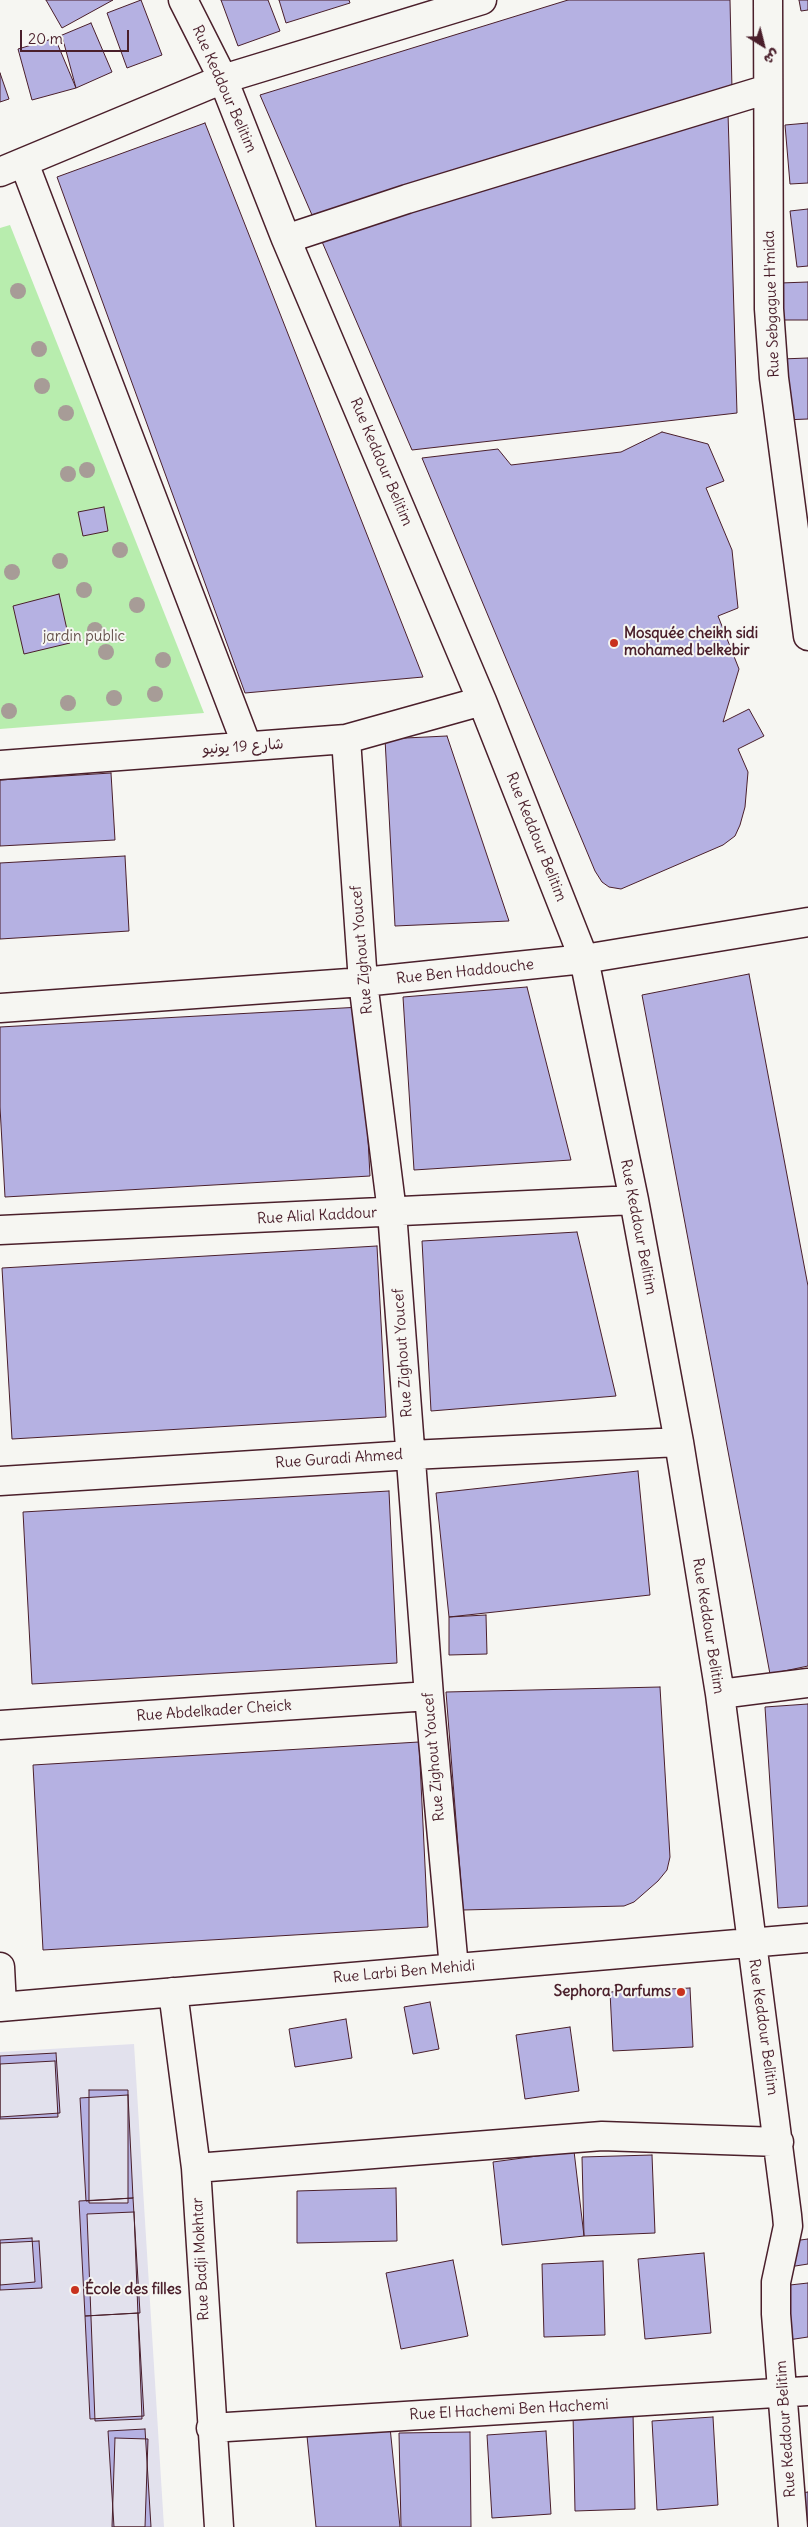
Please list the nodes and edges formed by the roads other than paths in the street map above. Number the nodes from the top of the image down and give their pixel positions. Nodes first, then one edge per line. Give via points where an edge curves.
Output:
1 (183, 0) edge
2 (482, 0) edge
3 (768, 0) edge
4 (223, 80) junction
5 (768, 89) junction
6 (12, 167) edge
7 (286, 239) junction
8 (808, 636) edge
9 (482, 701) junction
10 (346, 739) junction
11 (247, 746) junction
12 (0, 765) edge
13 (808, 922) edge
14 (584, 959) junction
15 (363, 982) junction
16 (0, 1008) edge
17 (634, 1200) junction
18 (392, 1212) junction
19 (0, 1230) edge
20 (679, 1442) junction
21 (410, 1454) junction
22 (0, 1481) edge
23 (808, 1683) edge
24 (720, 1694) junction
25 (429, 1696) junction
26 (0, 1725) edge
27 (808, 1938) edge
28 (751, 1943) junction
29 (0, 1967) edge
30 (454, 1968) junction
31 (173, 1992) junction
32 (1, 2006) edge
33 (779, 2142) junction
34 (196, 2168) junction
35 (796, 2392) edge
36 (211, 2428) junction
37 (219, 2527) edge
38 (793, 2527) edge

1 - 4 street, Rue Keddour Belitim
2 - 4 street
3 - 5 street, Rue Sebgague H'mida
4 - 6 street
4 - 7 street, Rue Keddour Belitim
5 - 7 street
5 - 8 street, Rue Sebgague H'mida via 768,309
6 - 11 street
7 - 9 street, Rue Keddour Belitim
9 - 10 street, شارع 19 يونيو
9 - 14 street, Rue Keddour Belitim
10 - 11 street, شارع 19 يونيو
10 - 15 street, Rue Zighout Youcef
11 - 12 street, شارع 19 يونيو
13 - 14 street, Rue Ben Haddouche
14 - 15 street, Rue Ben Haddouche
14 - 17 street, Rue Keddour Belitim
15 - 16 street, Rue Ben Haddouche
15 - 18 street, Rue Zighout Youcef
17 - 18 street, Rue Alial Kaddour
17 - 20 street, Rue Keddour Belitim
18 - 19 street, Rue Alial Kaddour
18 - 21 street, Rue Zighout Youcef
20 - 21 street, Rue Guradi Ahmed
20 - 24 street, Rue Keddour Belitim
21 - 22 street, Rue Guradi Ahmed
21 - 25 street, Rue Zighout Youcef
23 - 24 street
24 - 28 street, Rue Keddour Belitim
25 - 26 street, Rue Abdelkader Cheick
25 - 30 street, Rue Zighout Youcef
27 - 28 street, Rue Larbi Ben Mehidi
28 - 30 street, Rue Larbi Ben Mehidi
28 - 33 street, Rue Keddour Belitim
29 - 32 street
30 - 31 street, Rue Larbi Ben Mehidi
31 - 32 street, Rue Larbi Ben Mehidi
31 - 34 street, Rue Badji Mokhtar
33 - 34 street via 602,2136
33 - 35 street, Rue Keddour Belitim via 788,2226 776,2282 776,2314
34 - 36 street, Rue Badji Mokhtar
35 - 36 street, Rue El Hachemi Ben Hachemi
35 - 38 street, Rue Keddour Belitim
36 - 37 street, Rue Badji Mokhtar

